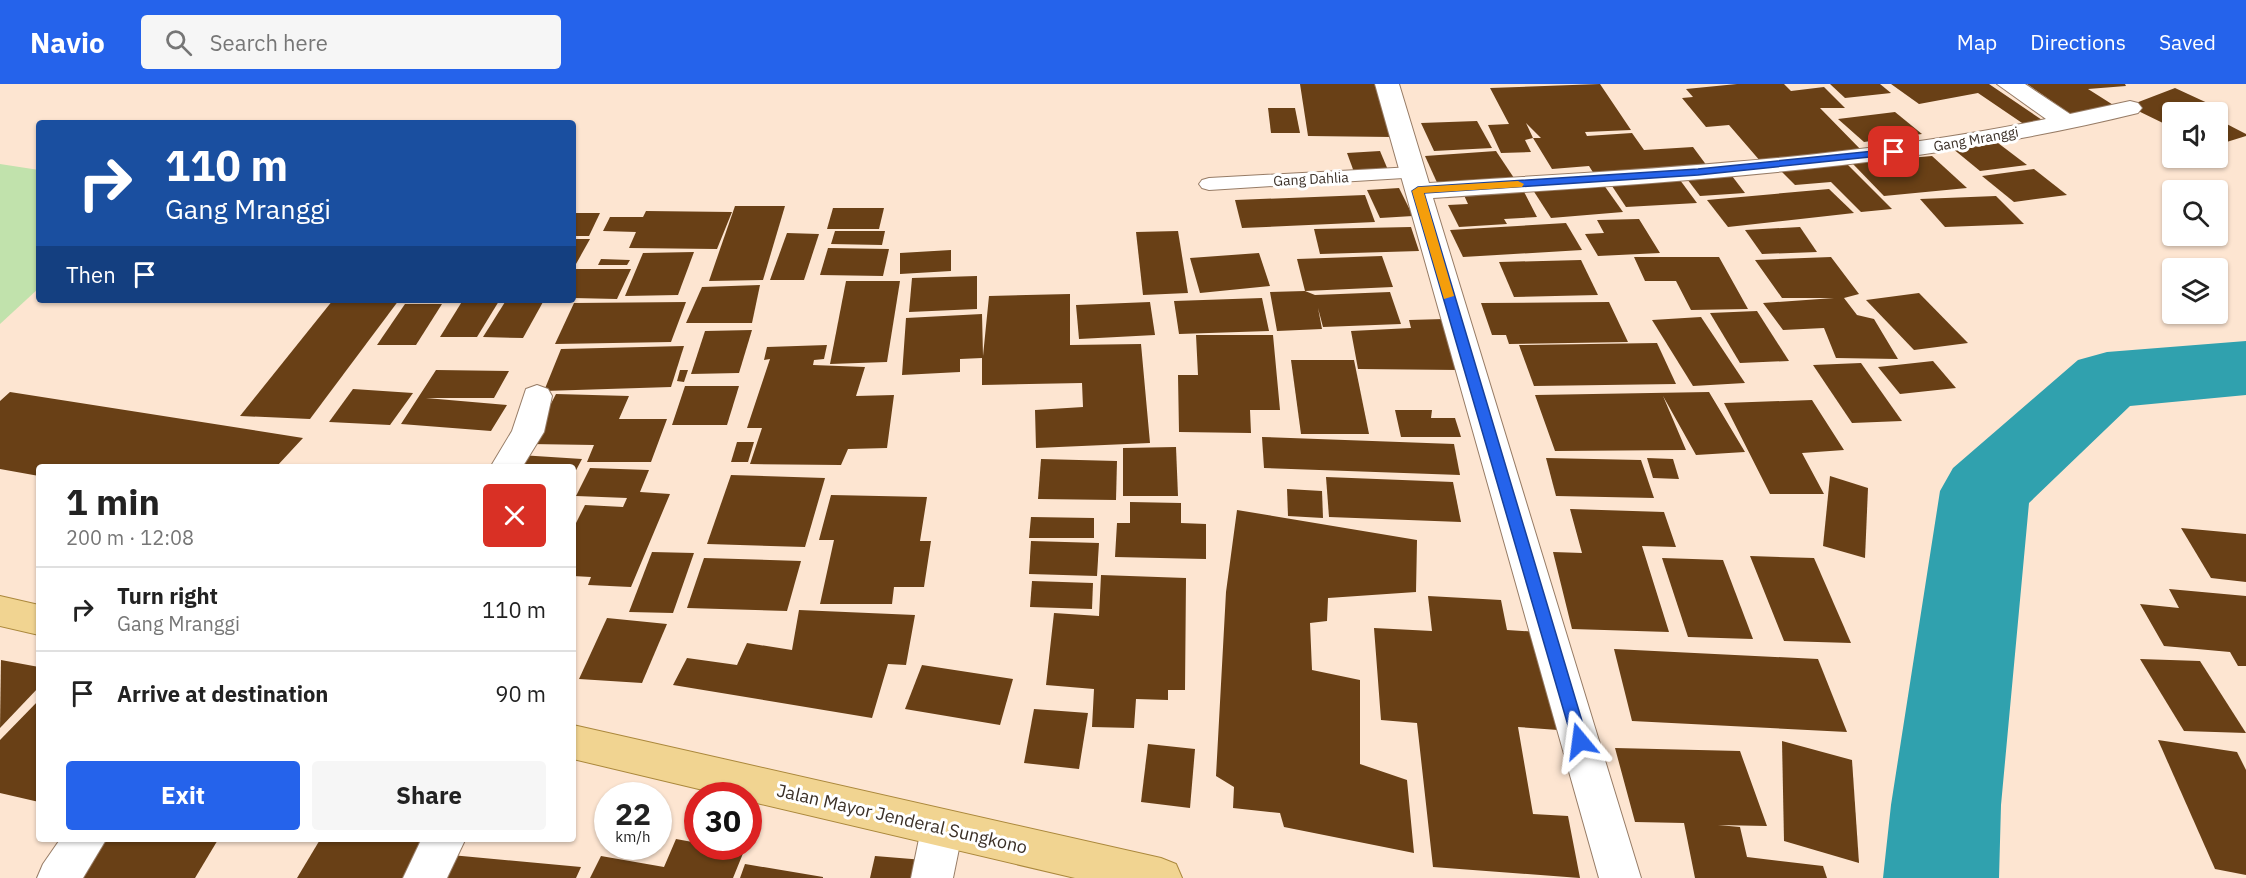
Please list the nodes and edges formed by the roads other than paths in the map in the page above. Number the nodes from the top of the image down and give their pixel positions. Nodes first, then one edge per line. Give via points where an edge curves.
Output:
1 (1387, 84) edge
2 (2009, 84) edge
3 (2130, 108) dead end
4 (2066, 122) junction
5 (1415, 182) junction
6 (1209, 184) dead end
7 (537, 396) dead end
8 (508, 464) edge
9 (0, 611) edge
10 (36, 619) edge
11 (576, 743) edge
12 (942, 830) junction
13 (83, 842) edge
14 (442, 842) edge
15 (57, 878) edge
16 (424, 878) edge
17 (932, 878) edge
18 (1161, 878) edge
19 (1620, 878) edge

1 - 5 street
2 - 4 street
3 - 4 street, Gang Mranggi
4 - 5 street, Gang Mranggi via 1852,158 1650,176
5 - 6 lane, Gang Dahlia
5 - 19 street
7 - 8 street via 528,432
9 - 10 main road
11 - 12 main road, Jalan Mayor Jenderal Sungkono
12 - 17 street
12 - 18 main road, Jalan Mayor Jenderal Sungkono
13 - 15 street
14 - 16 street

